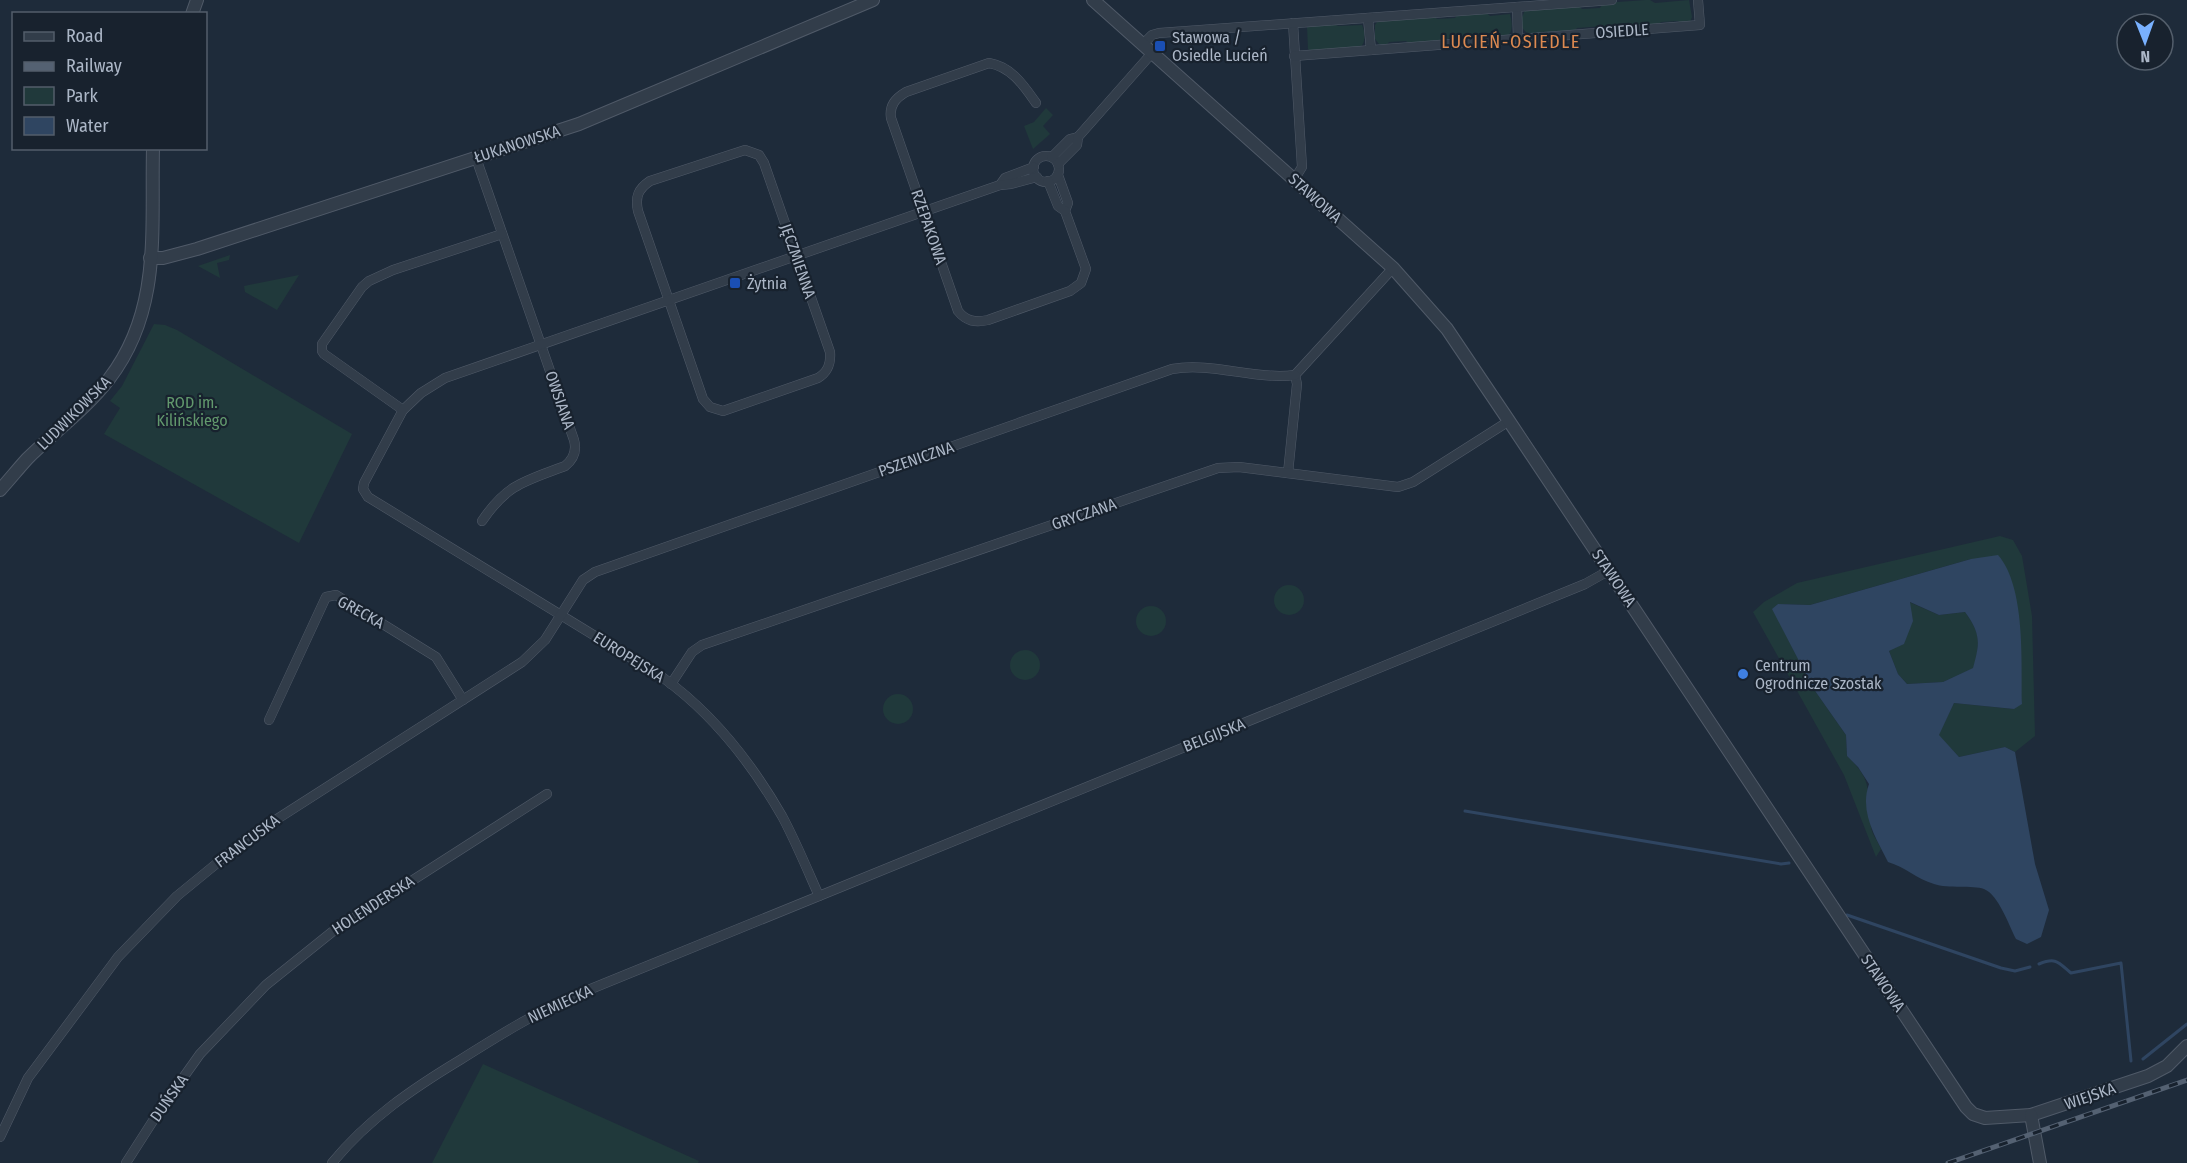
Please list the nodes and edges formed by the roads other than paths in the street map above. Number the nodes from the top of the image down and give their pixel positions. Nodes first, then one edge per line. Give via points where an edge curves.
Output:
1 (873, 0) edge
2 (1093, 0) edge
3 (1612, 0) edge
4 (1698, 0) edge
5 (1517, 7) junction
6 (1368, 18) junction
7 (1293, 23) junction
8 (1518, 39) junction
9 (1143, 44) junction
10 (1371, 50) junction
11 (1153, 52) junction
12 (1294, 56) junction
13 (1036, 103) dead end
14 (153, 150) edge
15 (476, 158) junction
16 (1055, 161) junction
17 (1034, 167) junction
18 (1058, 175) junction
19 (1037, 177) junction
20 (1294, 180) junction
21 (1048, 181) junction
22 (1000, 185) junction
23 (923, 211) junction
24 (1065, 211) junction
25 (502, 234) junction
26 (796, 255) junction
27 (150, 258) junction
28 (1393, 268) junction
29 (669, 299) junction
30 (541, 344) junction
31 (1295, 375) junction
32 (403, 410) junction
33 (1509, 421) junction
34 (1288, 473) junction
35 (0, 490) edge
36 (482, 521) dead end
37 (1608, 571) junction
38 (562, 615) junction
39 (671, 684) junction
40 (463, 700) junction
41 (269, 720) dead end
42 (547, 794) dead end
43 (819, 896) junction
44 (215, 1036) joint
45 (2187, 1046) edge
46 (2031, 1115) junction
47 (0, 1137) edge
48 (126, 1163) edge
49 (332, 1163) edge
50 (2040, 1163) edge

1 - 15 street, ŁUKANOWSKA via 579,124
2 - 9 street
3 - 5 street, OSIEDLE
4 - 8 street, OSIEDLE via 1700,26
5 - 6 street, OSIEDLE
5 - 8 street
6 - 7 street, OSIEDLE
6 - 10 street
7 - 9 street, OSIEDLE via 1158,33
7 - 12 street
8 - 10 street, OSIEDLE
9 - 11 street
10 - 12 street, OSIEDLE
11 - 16 street via 1078,137 1077,145
11 - 20 street, STAWOWA
12 - 20 street via 1302,167
13 - 23 street, RZEPAKOWA via 1009,71 990,63 899,96 891,108 891,118
14 - 27 street, LUDWIKOWSKA
15 - 25 street, OWSIANA
15 - 27 street, ŁUKANOWSKA via 196,249
16 - 17 street via 1040,158
16 - 18 street
17 - 19 street
17 - 22 street via 1005,178
18 - 21 street
18 - 24 street, RZEPAKOWA via 1068,203
19 - 21 street
19 - 22 street
20 - 28 street, STAWOWA
21 - 24 street, RZEPAKOWA via 1058,206
22 - 23 street
23 - 24 street, RZEPAKOWA via 958,311 968,319 981,321 1070,291 1081,283 1086,270
23 - 26 street
25 - 30 street, OWSIANA
25 - 32 street via 369,281 325,339 321,347 324,354
26 - 29 street
26 - 29 street, JĘCZMIENNA via 764,163 754,152 739,151 650,181 638,192 637,207
26 - 29 street, JĘCZMIENNA via 830,352 829,368 818,378 727,410 710,407 703,399
27 - 35 street, LUDWIKOWSKA via 143,313 121,362 83,409
28 - 31 street
28 - 33 street, STAWOWA via 1447,329
29 - 30 street
30 - 32 street via 445,378
30 - 36 street, OWSIANA via 576,450 565,466 511,488 498,498
31 - 34 street
31 - 38 street, PSZENICZNA via 1172,369 605,567 583,580
32 - 38 street, EUROPEJSKA via 364,483 364,494
33 - 34 street, GRYCZANA via 1403,486
33 - 37 street, STAWOWA
34 - 39 street, GRYCZANA via 1218,468 702,645 687,658
37 - 43 street, BELGIJSKA via 1565,592
37 - 46 street, STAWOWA via 1966,1107 1985,1118
38 - 39 street, EUROPEJSKA
38 - 40 street, FRANCUSKA via 531,656
39 - 43 street, EUROPEJSKA via 725,736 770,796
40 - 41 street, GRECKA via 436,657 336,595 326,597
40 - 47 street, FRANCUSKA via 249,837 177,896 118,957 34,1069
42 - 44 street, HOLENDERSKA via 332,932 266,985
43 - 49 street, NIEMIECKA via 540,1011 401,1097 369,1123
44 - 48 street, DUŃSKA
45 - 46 street, WIEJSKA via 2167,1066 2148,1076
46 - 50 street

